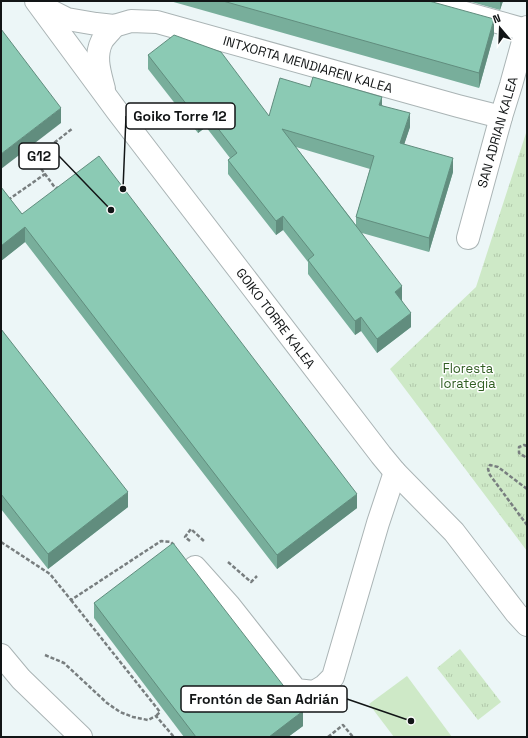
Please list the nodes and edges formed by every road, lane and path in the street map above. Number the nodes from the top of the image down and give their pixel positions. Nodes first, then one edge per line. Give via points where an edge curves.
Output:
1 (422, 1) edge
2 (37, 3) edge
3 (114, 26) junction
4 (527, 28) edge
5 (106, 95) junction
6 (501, 117) junction
7 (73, 128) dead end
8 (45, 174) junction
9 (61, 185) edge
10 (3, 204) edge
11 (468, 238) dead end
12 (527, 446) edge
13 (527, 458) edge
14 (395, 472) junction
15 (527, 489) edge
16 (527, 525) edge
17 (162, 541) dead end
18 (1, 542) edge
19 (195, 567) dead end
20 (71, 600) junction
21 (527, 625) edge
22 (1, 655) edge
23 (45, 655) dead end
24 (156, 716) junction
25 (81, 737) edge
26 (174, 737) edge
27 (328, 737) edge
28 (353, 737) edge

1 - 4 street
2 - 3 street, INTXORTA MENDIAREN KALEA via 67,19
2 - 5 street, GOIKO TORRE KALEA
3 - 5 street via 102,41 99,52 98,67
3 - 6 street, INTXORTA MENDIAREN KALEA via 131,21 157,22
4 - 6 street, SAN ADRIAN KALEA
5 - 14 street, GOIKO TORRE KALEA
6 - 11 street, SAN ADRIAN KALEA
7 - 8 path via 34,159
8 - 9 path via 56,189
8 - 10 path
12 - 13 path via 519,447 519,453
14 - 19 street via 333,677 314,692 296,690 229,605
14 - 21 street, GOIKO TORRE KALEA via 454,532
15 - 16 path via 490,465 490,475
17 - 20 path
18 - 20 path via 50,574
20 - 24 path via 160,712
22 - 25 street via 21,679
23 - 24 path via 64,662 120,712 148,720
24 - 26 path
27 - 28 path via 343,725

